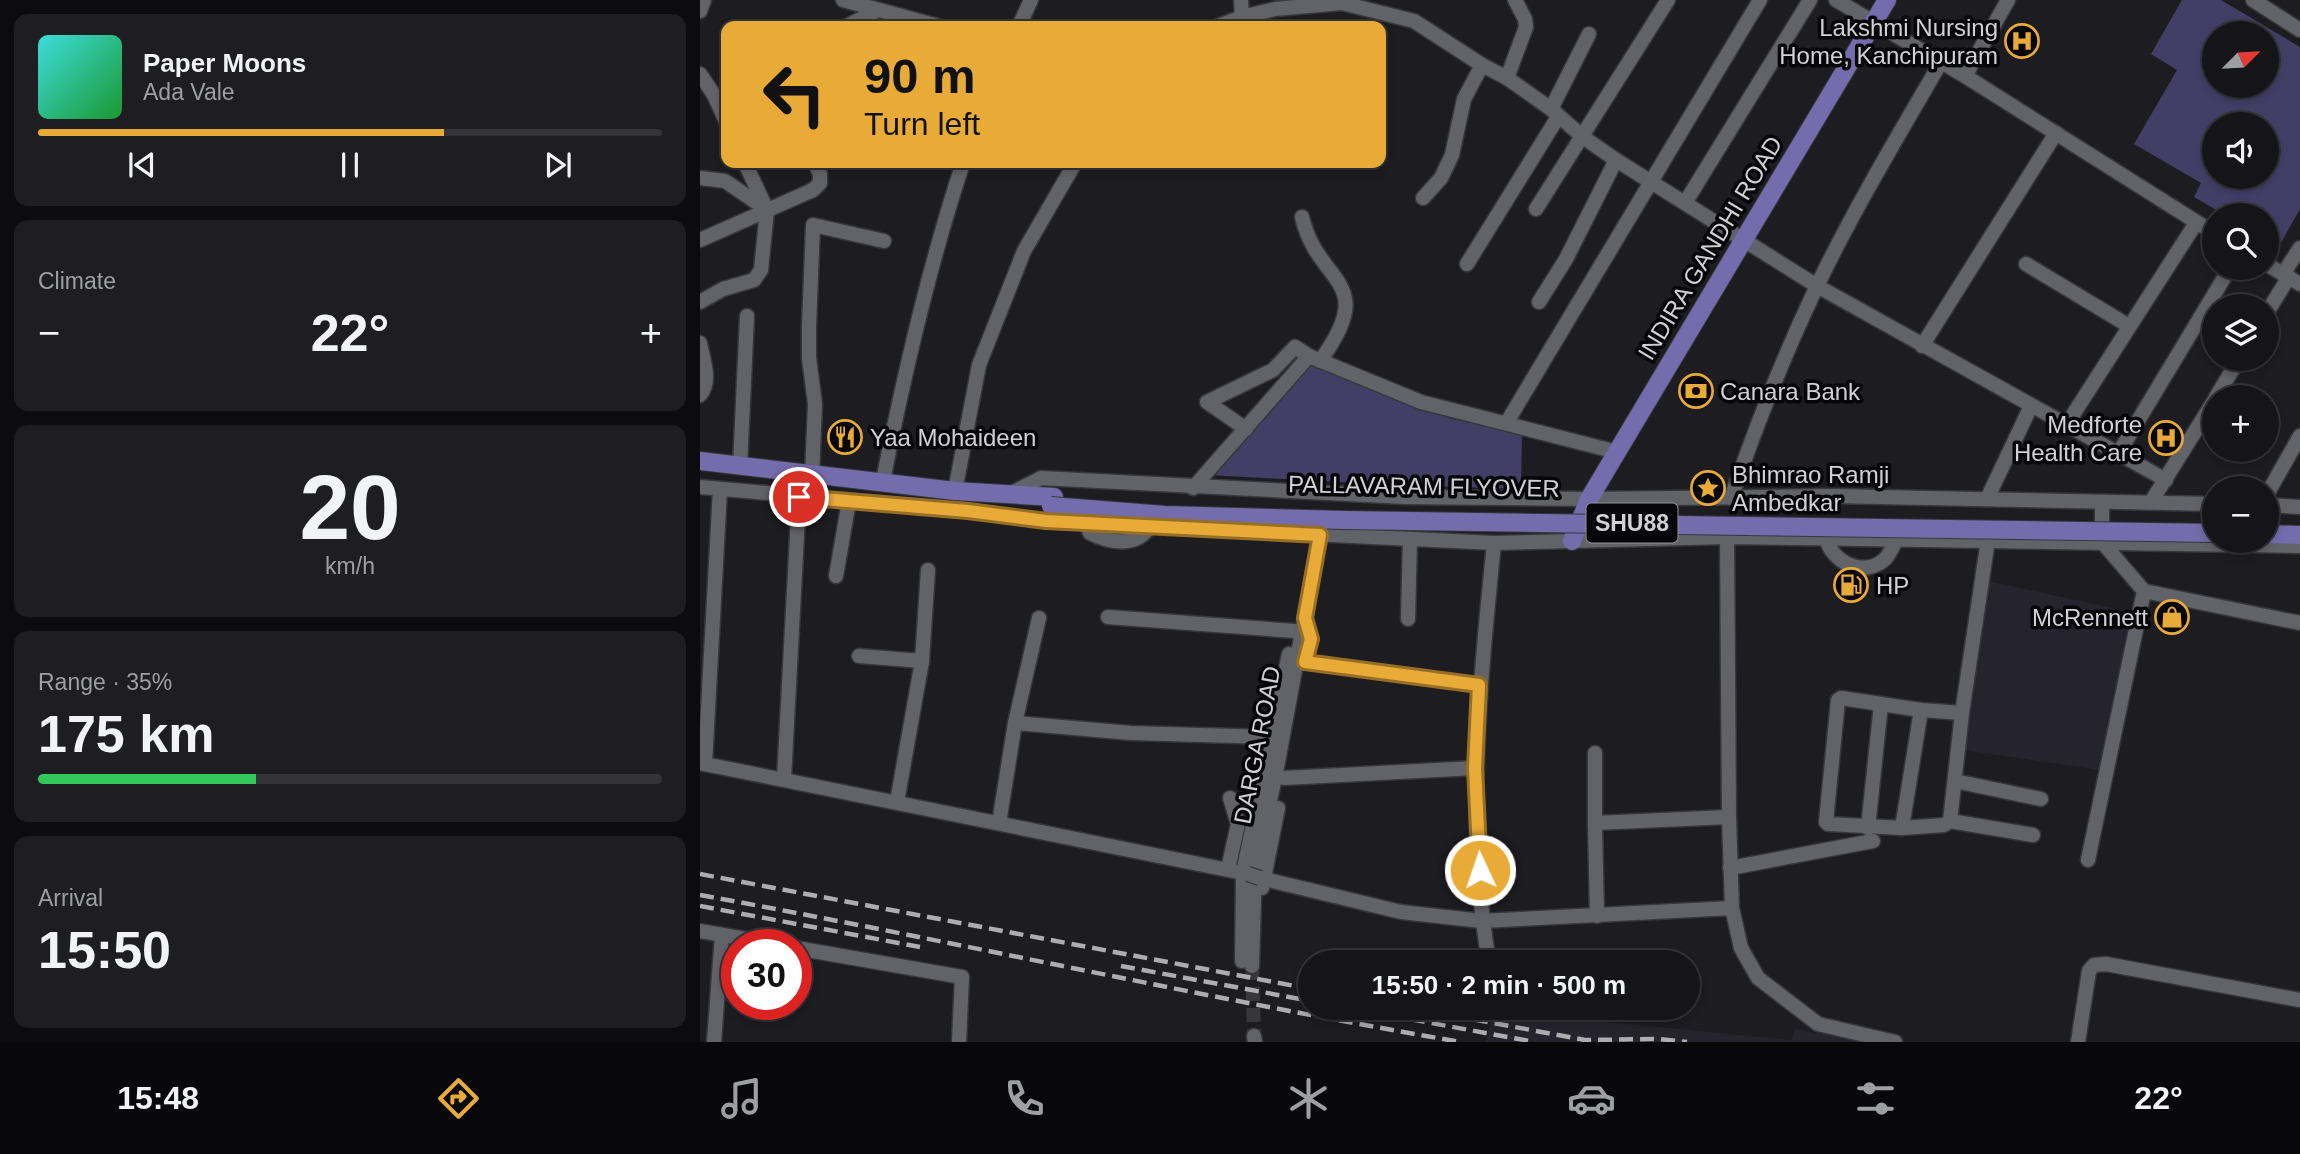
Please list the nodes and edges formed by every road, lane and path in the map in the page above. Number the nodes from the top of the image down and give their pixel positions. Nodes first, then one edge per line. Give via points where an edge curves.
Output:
1 (704, 0) edge
2 (843, 0) edge
3 (1031, 0) edge
4 (1241, 0) edge
5 (1515, 0) edge
6 (1668, 0) edge
7 (1760, 0) edge
8 (1810, 0) edge
9 (1836, 0) edge
10 (1886, 0) edge
11 (2008, 0) edge
12 (2253, 0) edge
13 (1343, 2) edge
14 (700, 10) edge
15 (878, 10) junction
16 (1242, 17) junction
17 (856, 21) edge
18 (903, 21) edge
19 (1021, 21) edge
20 (1231, 21) edge
21 (1873, 22) junction
22 (2300, 30) edge
23 (1589, 34) dead end
24 (1941, 62) junction
25 (1482, 65) junction
26 (700, 74) edge
27 (1965, 76) junction
28 (1507, 78) junction
29 (720, 92) edge
30 (1555, 113) junction
31 (2056, 133) junction
32 (1583, 137) junction
33 (1616, 160) junction
34 (748, 168) edge
35 (817, 168) edge
36 (961, 168) edge
37 (1072, 168) edge
38 (700, 178) edge
39 (1651, 180) junction
40 (1423, 198) dead end
41 (1685, 203) junction
42 (1536, 209) dead end
43 (767, 210) junction
44 (1302, 217) dead end
45 (2196, 223) junction
46 (2202, 226) edge
47 (1744, 238) junction
48 (700, 240) edge
49 (884, 241) dead end
50 (2300, 248) edge
51 (1467, 264) dead end
52 (2026, 264) dead end
53 (2291, 278) edge
54 (2223, 280) edge
55 (1817, 286) junction
56 (2279, 295) edge
57 (700, 302) edge
58 (1539, 302) dead end
59 (747, 316) dead end
60 (2129, 326) junction
61 (700, 343) edge
62 (1922, 346) junction
63 (1315, 359) junction
64 (700, 395) edge
65 (2031, 406) junction
66 (2202, 420) edge
67 (1507, 422) junction
68 (2067, 424) junction
69 (1246, 429) junction
70 (2300, 436) edge
71 (1617, 452) junction
72 (2118, 454) junction
73 (700, 461) edge
74 (740, 466) junction
75 (700, 475) edge
76 (812, 475) junction
77 (2277, 476) edge
78 (2166, 480) junction
79 (883, 481) junction
80 (700, 487) edge
81 (1193, 488) junction
82 (720, 489) junction
83 (955, 491) junction
84 (799, 497) junction
85 (1013, 498) junction
86 (1731, 498) junction
87 (1589, 499) junction
88 (1987, 499) junction
89 (849, 500) junction
90 (1052, 502) junction
91 (2102, 502) junction
92 (2151, 502) junction
93 (2202, 504) edge
94 (2279, 505) edge
95 (2300, 506) edge
96 (2202, 524) edge
97 (2279, 526) edge
98 (2300, 526) edge
99 (2202, 533) edge
100 (2279, 534) edge
101 (1320, 535) junction
102 (2300, 535) edge
103 (1727, 537) junction
104 (1826, 538) junction
105 (1410, 539) junction
106 (1897, 539) junction
107 (1988, 540) junction
108 (1572, 541) junction
109 (2102, 542) junction
110 (1494, 543) junction
111 (2300, 546) edge
112 (928, 570) dead end
113 (836, 576) dead end
114 (2144, 591) junction
115 (1108, 617) dead end
116 (1039, 618) dead end
117 (1305, 618) junction
118 (1408, 619) dead end
119 (2300, 623) edge
120 (1294, 631) junction
121 (859, 656) dead end
122 (922, 661) junction
123 (1305, 662) junction
124 (1479, 685) junction
125 (1881, 704) junction
126 (1921, 710) junction
127 (1962, 713) junction
128 (1015, 723) junction
129 (1271, 737) junction
130 (1595, 753) dead end
131 (702, 764) edge
132 (1475, 768) junction
133 (1284, 778) junction
134 (784, 779) junction
135 (1955, 780) junction
136 (1230, 798) dead end
137 (2041, 799) dead end
138 (897, 802) junction
139 (1729, 817) junction
140 (1950, 821) junction
141 (999, 823) junction
142 (1254, 823) junction
143 (1595, 823) junction
144 (1238, 824) junction
145 (1902, 828) junction
146 (1871, 834) junction
147 (2034, 835) dead end
148 (2088, 860) dead end
149 (1731, 868) junction
150 (1228, 869) junction
151 (1254, 876) junction
152 (1732, 908) junction
153 (1597, 916) junction
154 (1482, 921) junction
155 (700, 931) edge
156 (721, 935) edge
157 (1260, 946) dead end
158 (721, 948) edge
159 (1487, 950) edge
160 (812, 951) edge
161 (2300, 1000) edge
162 (714, 1042) edge
163 (959, 1042) edge
164 (1895, 1042) edge
165 (2078, 1042) edge

1 - 14 street
2 - 15 street
3 - 19 street
4 - 16 street
5 - 28 street via 1526,27
6 - 32 street
7 - 39 street
8 - 41 street
9 - 21 street
10 - 21 main road, INDIRA GANDHI ROAD
11 - 27 street
12 - 22 street
13 - 16 street
13 - 25 street via 1414,21
15 - 17 street
15 - 18 street
16 - 20 street
21 - 24 street
21 - 47 main road, INDIRA GANDHI ROAD
23 - 30 street
24 - 27 street
24 - 55 street
25 - 28 street
25 - 40 street via 1464,99 1452,155 1441,178
26 - 29 street
27 - 31 street
28 - 30 street
30 - 32 street
30 - 51 street
31 - 45 street
31 - 62 street
32 - 33 street
32 - 42 street
33 - 39 street
33 - 58 street
34 - 43 street
35 - 43 street via 820,183 813,190
36 - 79 street via 900,395
37 - 83 street via 1024,251 979,365
38 - 43 street via 724,181
39 - 41 street
39 - 67 street
41 - 47 street
43 - 48 street
43 - 57 street via 763,261 757,276
44 - 63 street via 1312,245 1342,286 1345,299 1340,331
45 - 46 street
45 - 60 street
47 - 55 street
47 - 71 main road, INDIRA GANDHI ROAD
49 - 76 street via 813,225 808,326 815,404
50 - 53 street
52 - 60 street
53 - 56 street
54 - 72 street
55 - 62 street
55 - 86 street via 1769,393
59 - 74 street
60 - 68 street
61 - 64 street via 707,381
62 - 65 street
63 - 67 street via 1421,402
63 - 69 street
63 - 69 street via 1295,347 1273,370 1207,402
65 - 68 street
65 - 88 street
66 - 78 street
67 - 71 street
68 - 72 street
69 - 81 street
70 - 77 street
71 - 87 main road, INDIRA GANDHI ROAD
72 - 78 street
73 - 74 main road, SHU88
74 - 76 main road, SHU88
75 - 85 main road, SHU88
76 - 79 main road, SHU88
78 - 92 street
79 - 83 main road, SHU88
80 - 82 street
81 - 85 street via 1041,478
81 - 87 street
82 - 84 street
82 - 131 street
83 - 85 main road, SHU88
84 - 89 street
84 - 134 street
85 - 90 main road, PALLAVARAM FLYOVER / SHU88
86 - 87 street
86 - 88 street
87 - 108 main road, INDIRA GANDHI ROAD
88 - 91 street
89 - 101 street via 1086,523
89 - 113 street
90 - 96 main road, PALLAVARAM FLYOVER / SHU88 via 1386,513
90 - 99 main road, PALLAVARAM FLYOVER / SHU88, bridge via 1166,516
91 - 92 street
91 - 109 street
92 - 93 street
94 - 95 street
97 - 98 main road
100 - 102 main road
101 - 105 street
101 - 117 street, DARGA ROAD
103 - 104 street
103 - 108 street
103 - 139 street
104 - 106 street
104 - 106 street via 1837,558 1864,567 1886,558
105 - 110 street
105 - 118 street
106 - 107 street
107 - 109 street
107 - 127 street
108 - 110 street
109 - 111 street
109 - 114 street
110 - 124 street
112 - 122 street
114 - 119 street
114 - 148 street
115 - 120 street
116 - 128 street
117 - 120 street
117 - 123 street via 1311,639
117 - 151 street, DARGA ROAD via 1255,867 1247,964
120 - 129 street
121 - 122 street
122 - 138 street
123 - 124 street
123 - 133 street
124 - 132 street
125 - 126 street
125 - 146 street
125 - 146 street via 1841,698 1837,704 1826,822
126 - 127 street
126 - 145 street
127 - 135 street
128 - 129 street via 1131,733
128 - 141 street
129 - 142 street
130 - 143 street
131 - 134 street
132 - 133 street
132 - 154 street
133 - 151 street
134 - 138 street
135 - 137 street
135 - 140 street
136 - 144 street
138 - 141 street
139 - 143 street
139 - 149 street
140 - 145 street
140 - 147 street
141 - 150 street
142 - 144 street
142 - 151 street
143 - 153 street
144 - 150 street
145 - 146 street
146 - 149 street
149 - 152 street
150 - 151 street
151 - 154 street via 1401,912
151 - 157 street via 1261,894
152 - 153 street
152 - 164 street via 1747,963 1773,991 1818,1024
153 - 154 street
154 - 159 street
155 - 156 street
158 - 162 street
160 - 163 street via 962,977
161 - 165 street via 2094,965 2089,971

